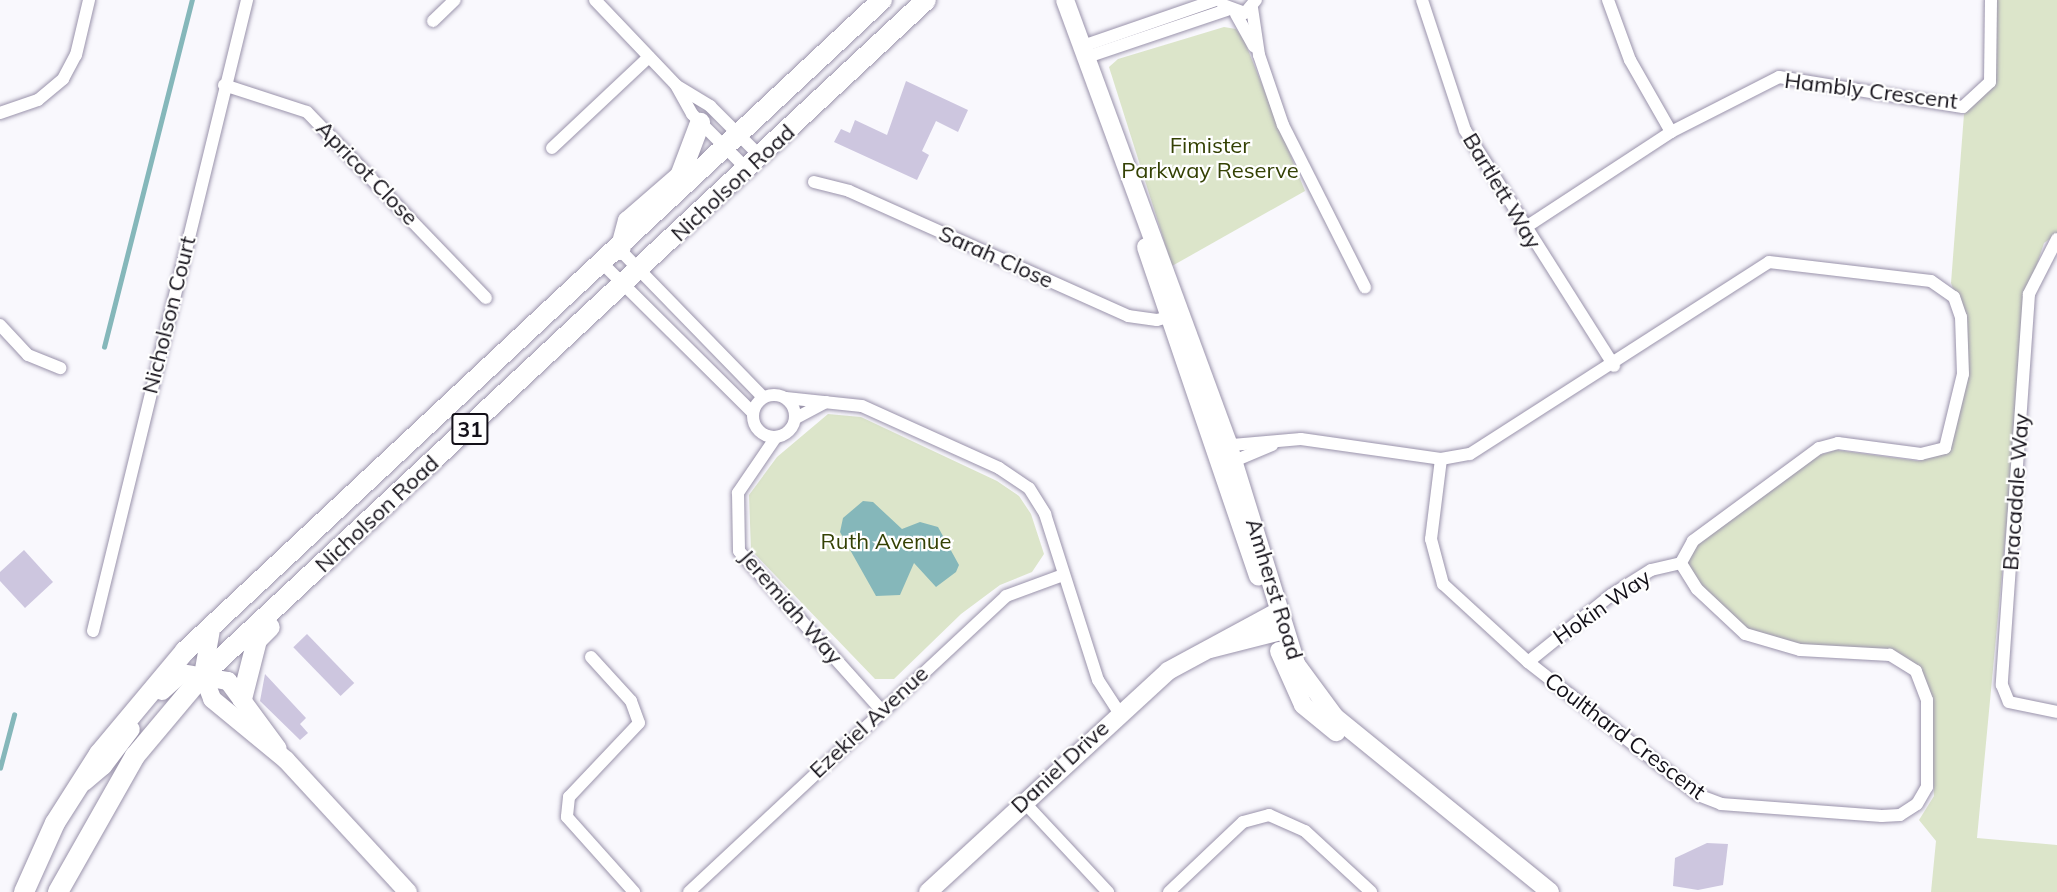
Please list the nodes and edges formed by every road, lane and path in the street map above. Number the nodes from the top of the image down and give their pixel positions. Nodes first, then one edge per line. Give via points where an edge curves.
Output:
1 (89, 0) edge
2 (247, 0) edge
3 (455, 0) edge
4 (595, 0) edge
5 (882, 0) edge
6 (926, 0) edge
7 (1065, 0) edge
8 (1216, 0) edge
9 (1422, 0) edge
10 (1608, 0) edge
11 (1991, 0) edge
12 (1254, 4) edge
13 (1228, 8) edge
14 (433, 21) dead end
15 (1085, 51) junction
16 (1259, 55) junction
17 (649, 57) junction
18 (225, 85) junction
19 (676, 85) junction
20 (0, 113) edge
21 (700, 123) junction
22 (1671, 132) junction
23 (734, 142) junction
24 (552, 148) dead end
25 (754, 163) junction
26 (814, 182) dead end
27 (1523, 229) junction
28 (2057, 239) edge
29 (620, 250) junction
30 (604, 265) junction
31 (640, 271) junction
32 (625, 285) junction
33 (1365, 287) dead end
34 (486, 298) dead end
35 (1174, 316) junction
36 (0, 325) edge
37 (1614, 366) junction
38 (62, 368) dead end
39 (762, 396) junction
40 (786, 398) junction
41 (827, 402) junction
42 (752, 412) junction
43 (796, 418) junction
44 (759, 431) junction
45 (776, 437) junction
46 (1284, 441) junction
47 (1224, 455) junction
48 (1441, 459) junction
49 (758, 460) junction
50 (432, 465) junction
51 (1681, 563) junction
52 (1063, 575) junction
53 (1274, 613) junction
54 (212, 624) junction
55 (93, 631) dead end
56 (1280, 632) junction
57 (1199, 651) junction
58 (591, 657) dead end
59 (1528, 662) junction
60 (203, 675) junction
61 (242, 699) junction
62 (881, 710) junction
63 (2057, 711) edge
64 (1119, 712) junction
65 (286, 760) junction
66 (77, 787) junction
67 (1023, 801) junction
68 (24, 892) edge
69 (58, 892) edge
70 (408, 892) edge
71 (634, 892) edge
72 (689, 892) edge
73 (928, 892) edge
74 (1108, 892) edge
75 (1169, 892) edge
76 (1371, 892) edge
77 (1533, 892) edge
78 (1550, 892) edge

1 - 20 street via 76,55 63,79 38,100
2 - 18 street, Nicholson Court
3 - 14 street
4 - 17 street
5 - 23 main road, Nicholson Road / 31
6 - 25 main road, Nicholson Road / 31
7 - 15 main road, Amherst Road
8 - 15 street
9 - 27 street, Bartlett Way via 1465,130
10 - 22 street via 1630,60
11 - 22 street, Hambly Crescent via 1990,82 1963,108 1779,77
12 - 13 street
12 - 16 street
13 - 15 street
13 - 16 street
15 - 35 main road, Amherst Road
16 - 33 street via 1283,125
17 - 19 street
17 - 24 street
18 - 34 street, Apricot Close via 307,112
18 - 55 street, Nicholson Court
19 - 21 street
19 - 23 street via 710,106
21 - 23 street
21 - 29 main road via 680,176 628,221
22 - 27 street, Hambly Crescent
23 - 25 street
23 - 25 street
23 - 29 main road, Nicholson Road / 31
25 - 31 main road, Nicholson Road / 31
26 - 35 street, Sarah Close via 849,191 1128,316
27 - 37 street, Bartlett Way
28 - 63 street, Bracadale Way via 2029,294 2002,685 2009,702
29 - 30 main road, Nicholson Road / 31
29 - 31 street
30 - 32 street
30 - 54 main road, Nicholson Road / 31
31 - 32 main road, Nicholson Road / 31
31 - 39 street
32 - 42 street
32 - 50 main road, Nicholson Road / 31
35 - 47 main road, Amherst Road
36 - 38 street via 28,355
37 - 48 street via 1470,454
37 - 51 street via 1769,262 1931,281 1954,297 1961,317 1963,374 1945,448 1921,454 1838,443 1819,448 1693,541
39 - 40 street
39 - 42 street
40 - 41 street
40 - 43 street
41 - 43 street
41 - 52 street via 862,406 999,468 1029,488 1045,514
42 - 44 street
43 - 45 street via 790,431
44 - 45 street
44 - 49 street, Jeremiah Way
45 - 49 street, Jeremiah Way
46 - 47 street
46 - 47 street
46 - 48 street
47 - 53 main road, Amherst Road
48 - 59 street, Coulthard Crescent via 1431,539 1443,584
49 - 62 street, Jeremiah Way via 738,493 739,551
50 - 60 main road, Nicholson Road / 31
50 - 61 main road via 422,486 257,640
51 - 59 street, Hokin Way via 1651,570 1611,595
51 - 59 street, Coulthard Crescent via 1697,589 1745,634 1800,650 1890,655 1917,671 1927,700 1927,787 1917,804 1900,815 1882,816 1712,802
52 - 62 street, Ezekiel Avenue via 1006,596
52 - 64 street via 1098,680
53 - 56 main road, Amherst Road
53 - 57 main road, Daniel Drive
54 - 60 main road
54 - 66 main road, Nicholson Road / 31 via 126,717
56 - 57 main road, Daniel Drive
56 - 77 main road, Amherst Road via 1303,705
56 - 78 main road, Amherst Road via 1296,664 1335,717
57 - 64 main road, Daniel Drive
58 - 71 street via 631,701 639,723 569,797 567,817
60 - 61 main road via 228,681
60 - 65 main road via 212,699
60 - 66 main road via 176,676 104,766
60 - 69 main road, Nicholson Road / 31 via 135,756
61 - 65 main road
62 - 72 street, Ezekiel Avenue
64 - 67 main road, Daniel Drive
65 - 70 main road
66 - 68 main road, Nicholson Road / 31
67 - 73 main road, Daniel Drive
67 - 74 street
75 - 76 street via 1243,822 1269,815 1291,820

